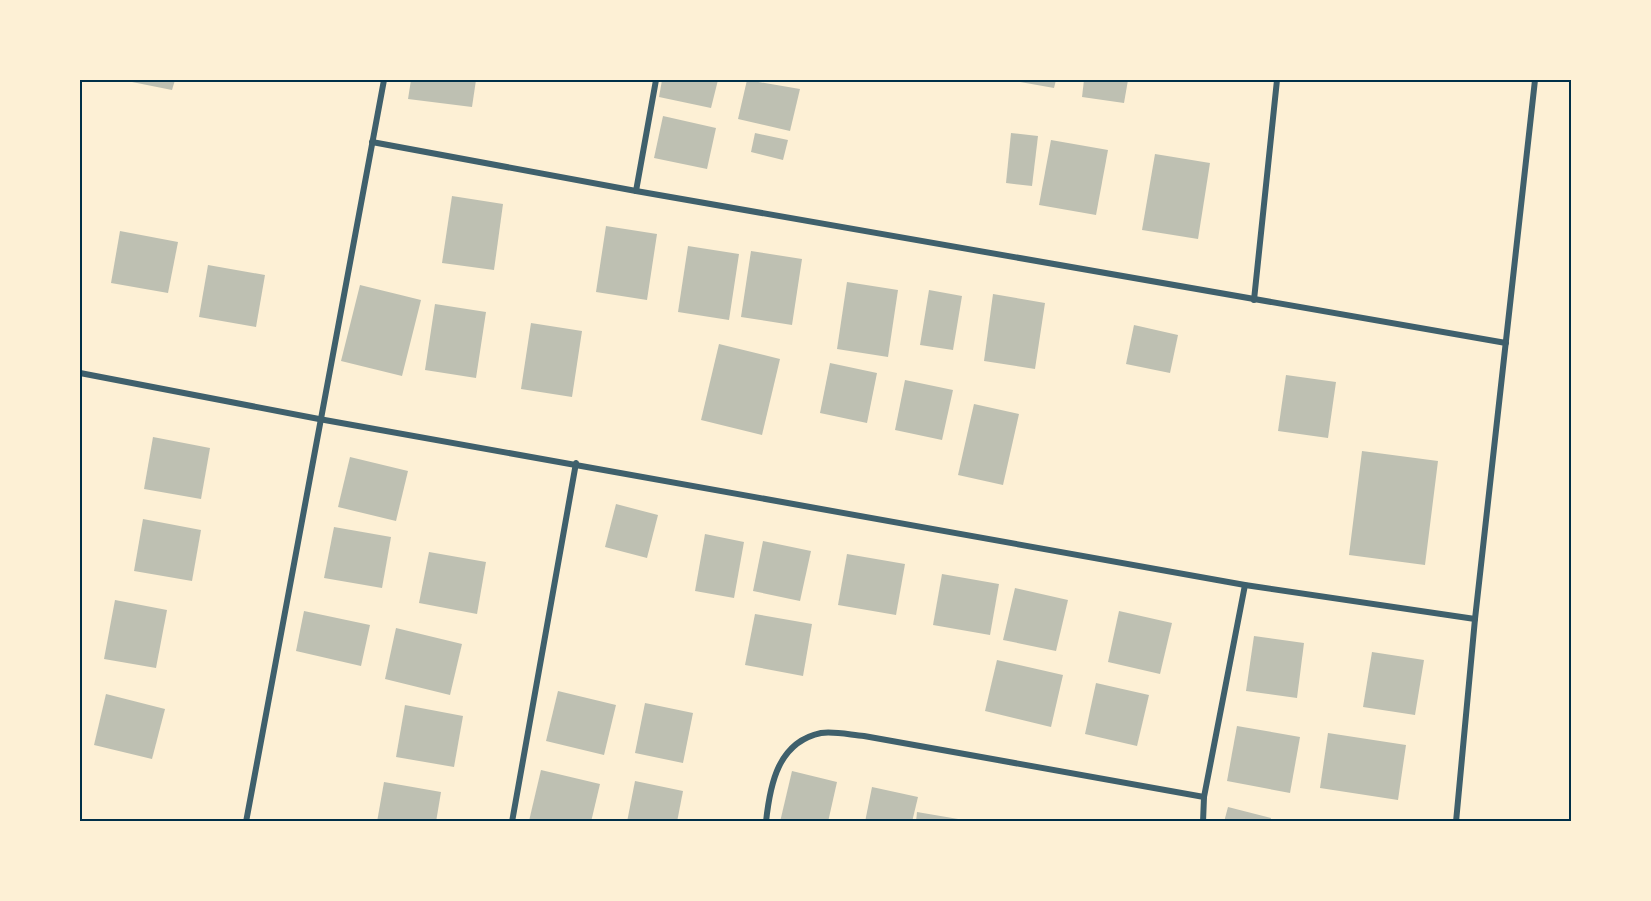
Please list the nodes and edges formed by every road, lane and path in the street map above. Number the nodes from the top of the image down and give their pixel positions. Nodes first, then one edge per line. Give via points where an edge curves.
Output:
1 (384, 80) edge
2 (656, 80) edge
3 (1277, 80) edge
4 (1535, 80) edge
5 (372, 142) junction
6 (636, 191) junction
7 (1254, 300) junction
8 (1506, 343) junction
9 (80, 373) edge
10 (319, 418) junction
11 (576, 463) junction
12 (1245, 585) junction
13 (1475, 619) junction
14 (1204, 797) junction
15 (246, 822) edge
16 (512, 822) edge
17 (766, 822) edge
18 (1203, 822) edge
19 (1456, 822) edge

1 - 5 street
2 - 6 street
3 - 7 street
4 - 8 street
5 - 6 street
5 - 10 street
6 - 7 street
7 - 8 street
8 - 13 street
9 - 10 street
10 - 11 street
10 - 15 street
11 - 12 street
11 - 16 street
12 - 13 street
12 - 14 street
13 - 19 street
14 - 17 street via 864,736 823,733 795,743 781,760 768,797
14 - 18 street

